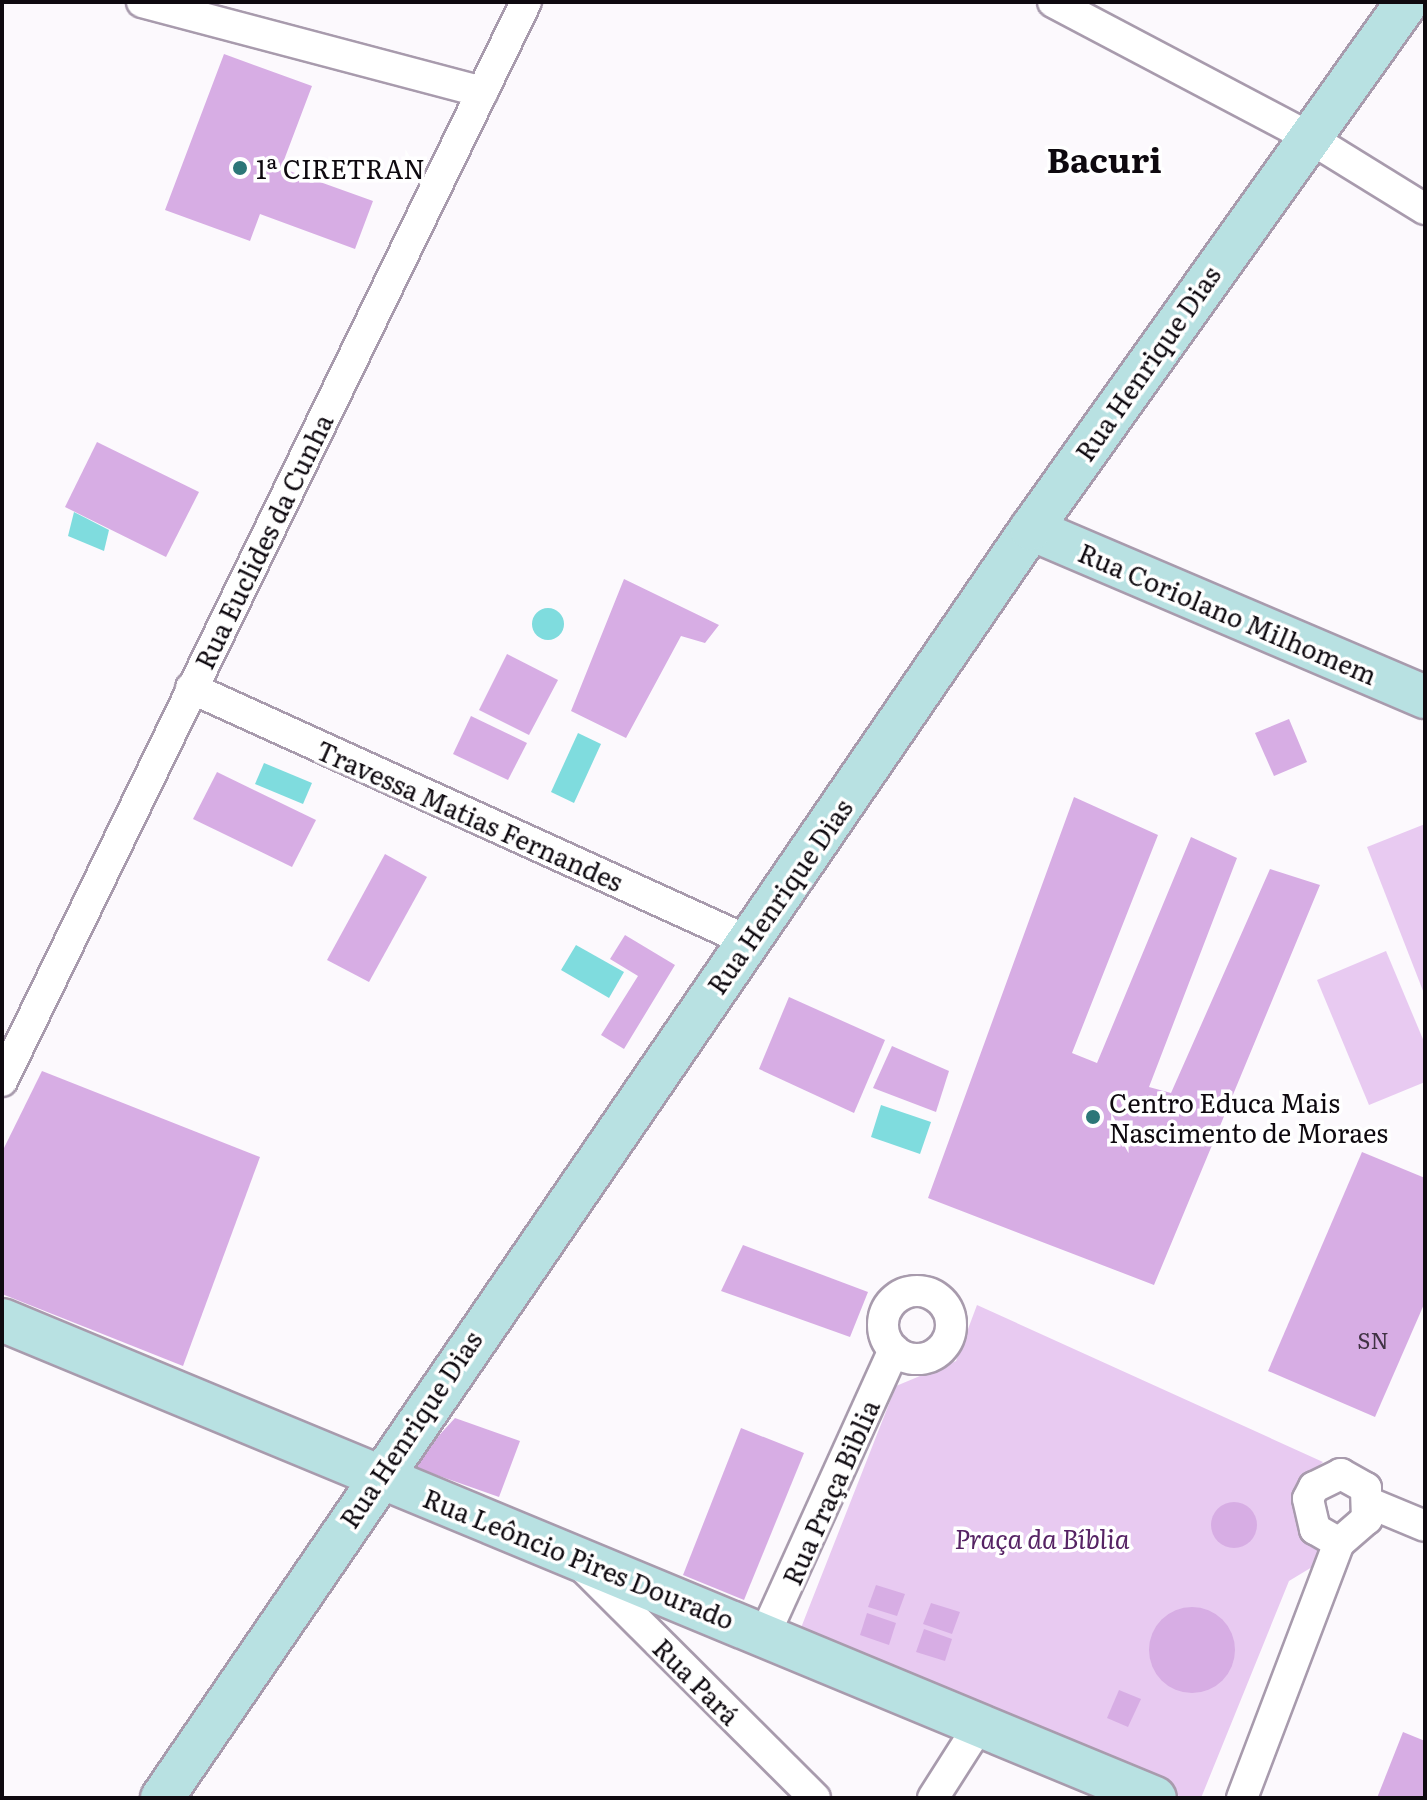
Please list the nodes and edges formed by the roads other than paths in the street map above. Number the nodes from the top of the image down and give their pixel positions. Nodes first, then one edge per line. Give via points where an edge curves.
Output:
1 (142, 2) edge
2 (526, 2) edge
3 (1053, 2) edge
4 (1407, 2) edge
5 (482, 92) junction
6 (1305, 135) junction
7 (1425, 209) edge
8 (1031, 529) junction
9 (191, 688) junction
10 (1425, 697) edge
11 (748, 941) junction
12 (2, 1081) edge
13 (2, 1320) edge
14 (894, 1350) dead end
15 (378, 1474) junction
16 (1372, 1504) junction
17 (1425, 1526) edge
18 (1339, 1543) junction
19 (580, 1564) junction
20 (765, 1634) junction
21 (977, 1729) junction
22 (162, 1798) edge
23 (815, 1798) edge
24 (933, 1798) edge
25 (1155, 1798) edge
26 (1242, 1798) edge

1 - 5 street
2 - 5 street, Rua Euclides da Cunha
3 - 6 street
4 - 6 street, Rua Henrique Dias
5 - 9 street, Rua Euclides da Cunha
6 - 7 street
6 - 8 street, Rua Henrique Dias
8 - 10 street, Rua Coriolano Milhomem
8 - 11 street, Rua Henrique Dias
9 - 11 street, Travessa Matias Fernandes
9 - 12 street, Rua Euclides da Cunha
11 - 15 street, Rua Henrique Dias
13 - 15 street, Rua Leôncio Pires Dourado
14 - 20 street, Rua Praça Biblia
15 - 19 street, Rua Leôncio Pires Dourado
15 - 22 street, Rua Henrique Dias
16 - 17 street
16 - 18 street via 1359,1530
16 - 18 street via 1366,1488 1341,1474 1314,1487 1308,1515 1315,1529
18 - 26 street
19 - 20 street, Rua Leôncio Pires Dourado
19 - 23 street, Rua Pará
20 - 21 street, Rua Leôncio Pires Dourado
21 - 24 street
21 - 25 street, Rua Leôncio Pires Dourado

